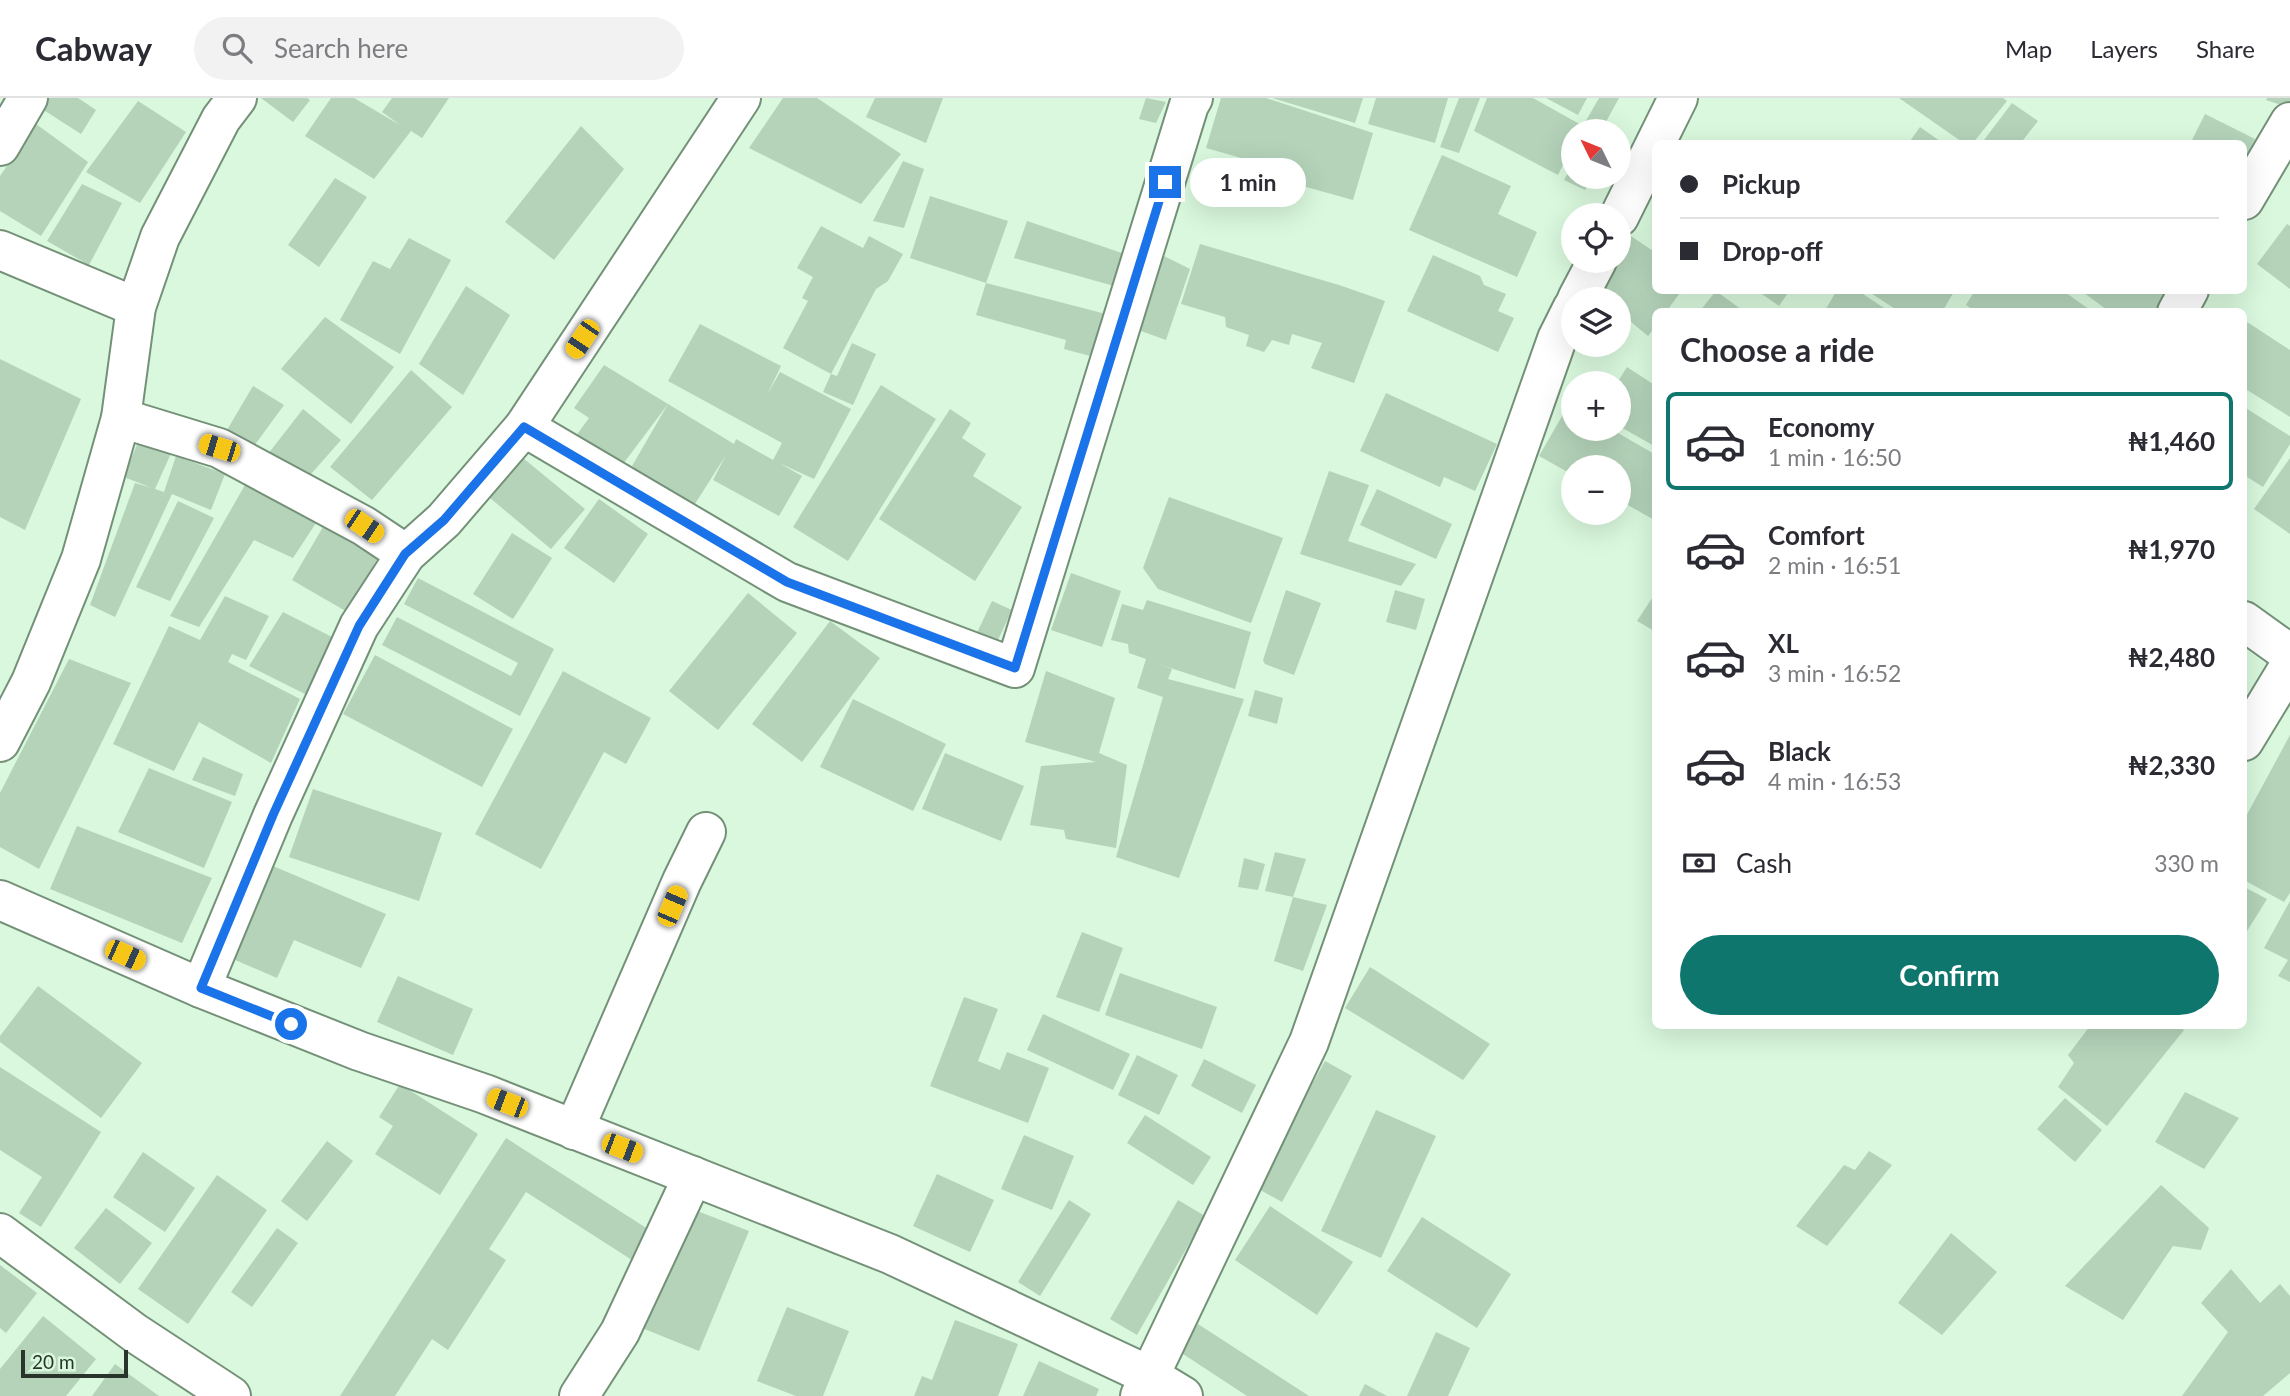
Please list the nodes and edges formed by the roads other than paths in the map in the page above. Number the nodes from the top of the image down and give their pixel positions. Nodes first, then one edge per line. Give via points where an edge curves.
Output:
1 (28, 98) edge
2 (237, 98) edge
3 (741, 98) edge
4 (1193, 98) edge
5 (1678, 98) edge
6 (2290, 122) edge
7 (1657, 140) edge
8 (0, 146) edge
9 (1652, 150) edge
10 (2247, 195) edge
11 (1626, 203) edge
12 (0, 250) edge
13 (136, 307) junction
14 (1561, 331) edge
15 (121, 418) junction
16 (524, 427) junction
17 (405, 554) junction
18 (2247, 623) edge
19 (2290, 654) edge
20 (2290, 665) edge
21 (2247, 736) edge
22 (0, 742) edge
23 (706, 832) dead end
24 (0, 900) edge
25 (201, 988) junction
26 (574, 1129) junction
27 (693, 1176) junction
28 (0, 1233) edge
29 (1145, 1386) edge
30 (231, 1396) edge
31 (579, 1396) edge
32 (1183, 1396) edge

1 - 8 street
2 - 13 street via 221,119 160,237
3 - 16 street
4 - 16 street via 1015,668 787,582
5 - 7 street
6 - 10 street
9 - 11 street
12 - 13 street
13 - 15 street
14 - 29 street via 1309,1042
15 - 17 street via 219,448 364,526
15 - 22 street via 81,559
16 - 17 street via 444,520
17 - 25 street via 359,626
18 - 19 street
20 - 21 street
23 - 26 street
24 - 25 street
25 - 26 street
26 - 27 street
27 - 29 street via 890,1254
27 - 31 street via 620,1332
28 - 30 street via 135,1333
29 - 32 street

